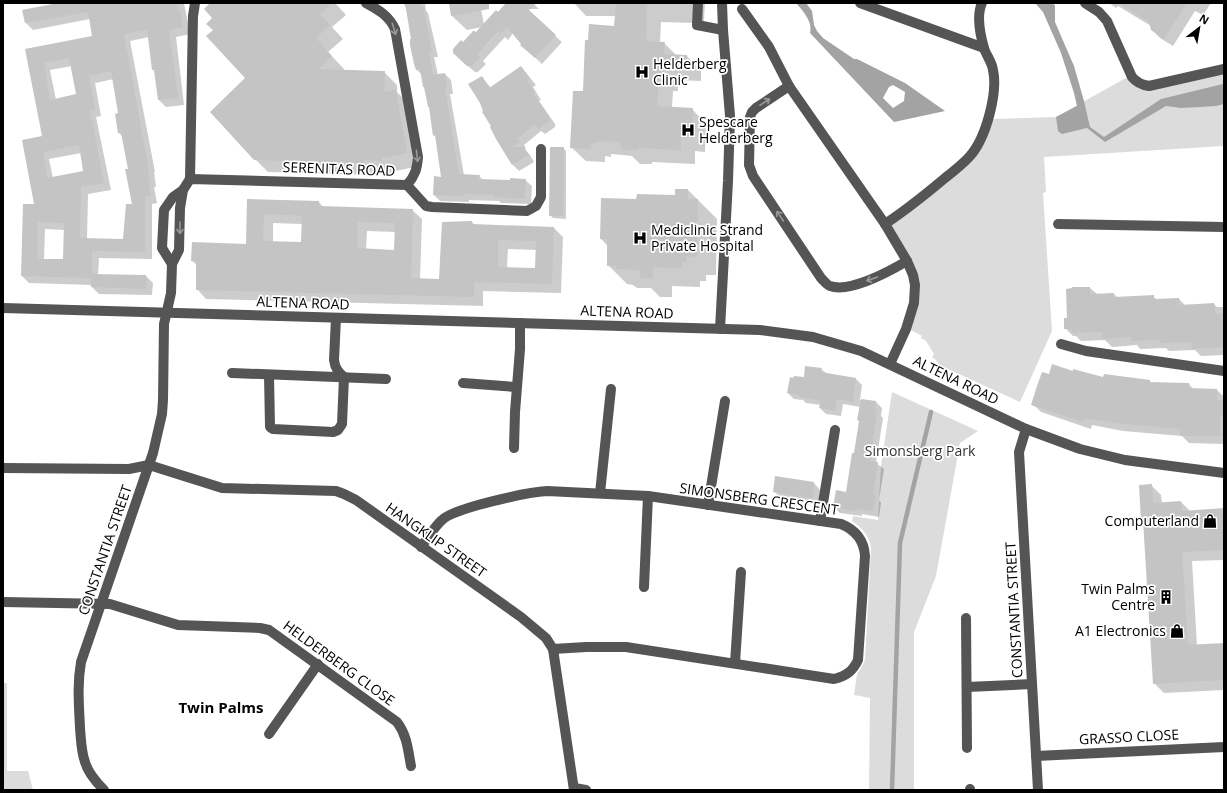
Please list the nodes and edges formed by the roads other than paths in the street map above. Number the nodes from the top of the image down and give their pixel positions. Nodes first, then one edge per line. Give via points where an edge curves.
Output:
1 (195, 3) edge
2 (366, 3) edge
3 (698, 3) edge
4 (722, 3) edge
5 (860, 3) edge
6 (982, 3) edge
7 (1085, 3) edge
8 (742, 9) dead end
9 (723, 30) junction
10 (984, 48) junction
11 (1224, 69) edge
12 (789, 86) junction
13 (541, 149) dead end
14 (190, 179) junction
15 (407, 185) junction
16 (183, 190) junction
17 (885, 224) junction
18 (1058, 224) dead end
19 (1224, 227) edge
20 (907, 261) junction
21 (172, 264) junction
22 (3, 308) edge
23 (167, 313) junction
24 (336, 318) junction
25 (520, 323) junction
26 (720, 329) junction
27 (1061, 344) dead end
28 (890, 364) junction
29 (1224, 371) edge
30 (232, 373) dead end
31 (269, 374) junction
32 (344, 377) junction
33 (386, 379) dead end
34 (463, 383) dead end
35 (516, 387) junction
36 (611, 389) dead end
37 (725, 401) dead end
38 (835, 430) dead end
39 (1026, 430) junction
40 (514, 448) dead end
41 (149, 465) junction
42 (3, 468) edge
43 (1224, 474) edge
44 (600, 493) junction
45 (648, 496) junction
46 (708, 505) junction
47 (820, 521) junction
48 (421, 547) junction
49 (741, 572) dead end
50 (644, 587) dead end
51 (3, 602) edge
52 (101, 604) junction
53 (966, 618) dead end
54 (553, 649) junction
55 (736, 663) junction
56 (318, 664) junction
57 (1032, 684) junction
58 (967, 687) junction
59 (269, 734) dead end
60 (1224, 746) edge
61 (967, 748) dead end
62 (1036, 756) junction
63 (411, 766) dead end
64 (574, 789) edge
65 (104, 790) edge
66 (586, 790) edge
67 (1038, 790) edge

1 - 14 street
2 -> 15 street, SERENITAS ROAD via 388,17 395,29 418,157 417,169
3 - 9 street via 697,25
4 - 9 street
5 - 10 street
6 - 10 street via 979,14
7 - 11 street via 1104,16 1132,77 1142,85 1149,86
8 - 12 street via 769,47
9 - 26 street via 730,116
10 - 17 street via 993,70 994,90 989,119 976,149 927,194
12 - 17 street
20 -> 12 street via 886,274 848,287 830,286 821,278 753,176 749,165 752,112
13 - 15 street via 541,198 536,206 527,211 426,206
14 - 15 street, SERENITAS ROAD
14 - 16 street
16 -> 21 street via 179,250
16 - 21 street via 173,196 164,210 162,248
17 - 20 street
18 - 19 street
20 - 28 street via 915,285 914,303 906,329
21 - 23 street
22 - 23 street, ALTENA ROAD
23 - 24 street, ALTENA ROAD
23 - 41 street, CONSTANTIA STREET via 164,324 162,414
24 - 25 street, ALTENA ROAD
24 - 32 street via 334,360 338,373
25 - 26 street, ALTENA ROAD
25 - 35 street
26 - 28 street, ALTENA ROAD via 760,330 814,337 861,351
27 - 29 street via 1086,351
28 - 39 street, ALTENA ROAD
30 - 31 street
31 - 32 street
31 - 32 street via 270,427 333,432 342,424
32 - 33 street
34 - 35 street
35 - 40 street
36 - 44 street
37 - 46 street
38 - 47 street
39 - 43 street, ALTENA ROAD via 1075,448 1108,456
39 - 57 street, CONSTANTIA STREET via 1019,452
41 - 42 street via 129,469
41 - 48 street, HANGKLIP STREET via 222,488 340,493 356,500
41 - 52 street, CONSTANTIA STREET
44 - 45 street, SIMONSBERG CRESCENT
44 - 48 street, SIMONSBERG CRESCENT via 532,492 454,512 443,519
45 - 46 street, SIMONSBERG CRESCENT
45 - 50 street
46 - 47 street, SIMONSBERG CRESCENT
47 - 55 street, SIMONSBERG CRESCENT via 847,526 857,534 863,544 859,654 856,665 842,677 834,679
48 - 54 street, HANGKLIP STREET via 521,617 546,638
49 - 55 street
51 - 52 street, HELDERBERG CLOSE
52 - 56 street, HELDERBERG CLOSE via 110,604 178,625 260,628 276,634
52 - 65 street, CONSTANTIA STREET via 81,662 78,689 85,762 97,784
53 - 58 street
54 - 55 street, SIMONSBERG CRESCENT via 626,647
54 - 64 street, HANGKLIP STREET
56 - 59 street
56 - 63 street, HELDERBERG CLOSE via 397,722 406,737
57 - 58 street
57 - 62 street, CONSTANTIA STREET
58 - 61 street
60 - 62 street, GRASSO CLOSE
62 - 67 street, CONSTANTIA STREET
64 - 66 street

